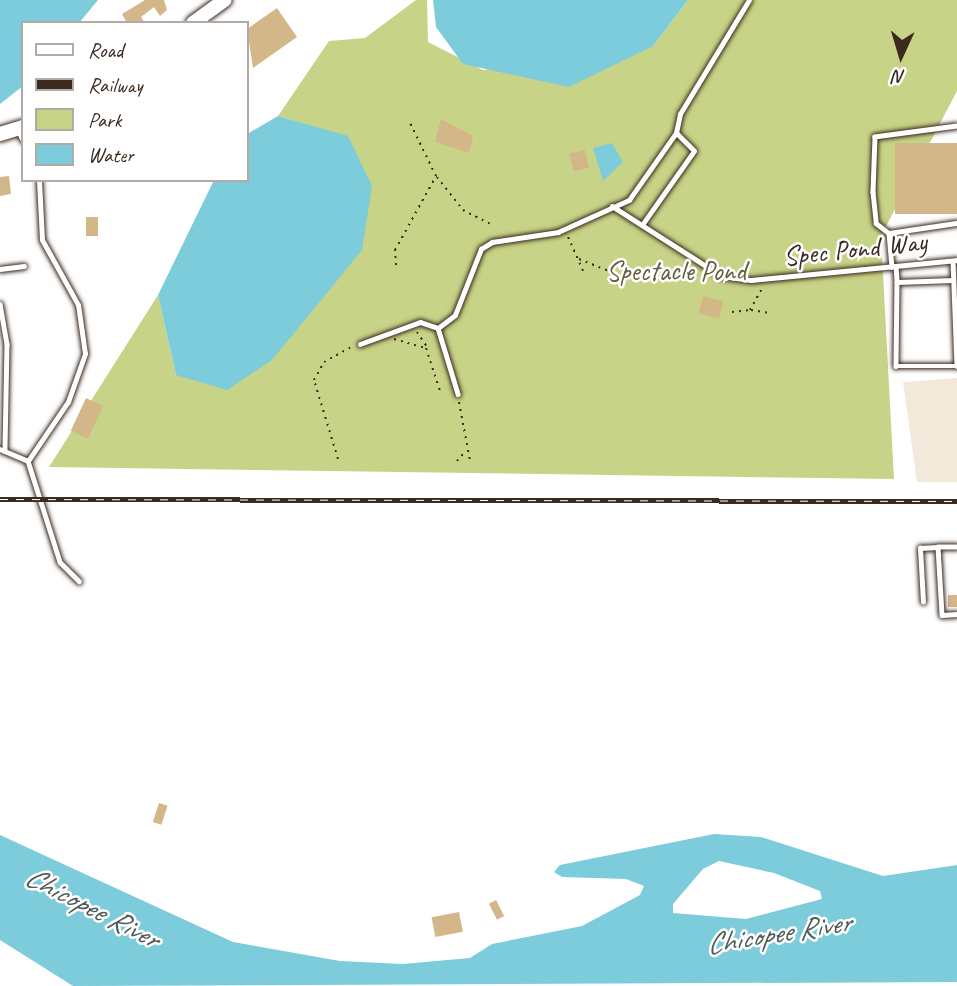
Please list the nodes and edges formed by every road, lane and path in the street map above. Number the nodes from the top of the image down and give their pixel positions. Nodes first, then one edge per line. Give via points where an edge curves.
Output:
1 (225, 0) edge
2 (750, 0) edge
3 (196, 21) edge
4 (410, 123) dead end
5 (957, 126) edge
6 (21, 132) edge
7 (676, 132) junction
8 (0, 134) edge
9 (436, 176) junction
10 (39, 182) edge
11 (610, 206) junction
12 (957, 223) edge
13 (490, 224) dead end
14 (642, 226) junction
15 (565, 229) junction
16 (889, 233) junction
17 (578, 258) junction
18 (955, 260) edge
19 (397, 265) dead end
20 (24, 266) dead end
21 (894, 267) junction
22 (0, 270) edge
23 (583, 271) dead end
24 (613, 273) dead end
25 (763, 279) junction
26 (953, 280) junction
27 (897, 282) junction
28 (0, 304) edge
29 (750, 310) junction
30 (732, 312) dead end
31 (770, 313) dead end
32 (438, 328) junction
33 (414, 331) dead end
34 (403, 335) dead end
35 (393, 339) junction
36 (381, 343) dead end
37 (360, 344) joint
38 (352, 347) junction
39 (359, 352) dead end
40 (429, 355) junction
41 (956, 366) edge
42 (440, 391) dead end
43 (458, 394) joint
44 (3, 450) edge
45 (465, 452) junction
46 (338, 459) dead end
47 (28, 461) junction
48 (457, 461) dead end
49 (470, 461) dead end
50 (939, 547) junction
51 (957, 547) edge
52 (79, 580) dead end
53 (923, 602) dead end
54 (957, 614) edge

1 - 3 main road
2 - 7 lane via 686,103
4 - 9 path
5 - 16 lane via 875,137 876,223
6 - 8 main road
7 - 11 lane via 629,200
7 - 14 lane via 694,151
9 - 13 path via 463,210
9 - 19 path via 395,250
10 - 47 lane via 42,240 78,305 85,354 68,402
11 - 14 lane, Spec Pond Way
11 - 15 lane
12 - 16 lane
14 - 25 lane, Spec Pond Way via 722,276
15 - 17 path
15 - 32 lane via 481,249 455,315
16 - 21 lane
17 - 23 path
17 - 24 path
18 - 21 lane, Spec Pond Way
18 - 26 lane
20 - 22 lane
21 - 25 lane, Spec Pond Way
21 - 27 lane
25 - 29 path
26 - 27 lane
26 - 41 lane
27 - 41 lane via 897,366
28 - 44 lane via 8,344
29 - 30 path
29 - 31 path
32 - 37 lane via 420,322
32 - 43 lane
33 - 40 path via 423,336
34 - 35 path
35 - 36 path
35 - 40 path via 413,342
37 - 38 path
38 - 39 path
38 - 46 path via 324,362 314,380
40 - 42 path
43 - 45 path
44 - 47 lane
45 - 48 path
45 - 49 path
47 - 52 lane via 60,562
50 - 51 lane
50 - 53 lane via 920,548
50 - 54 lane via 942,615

